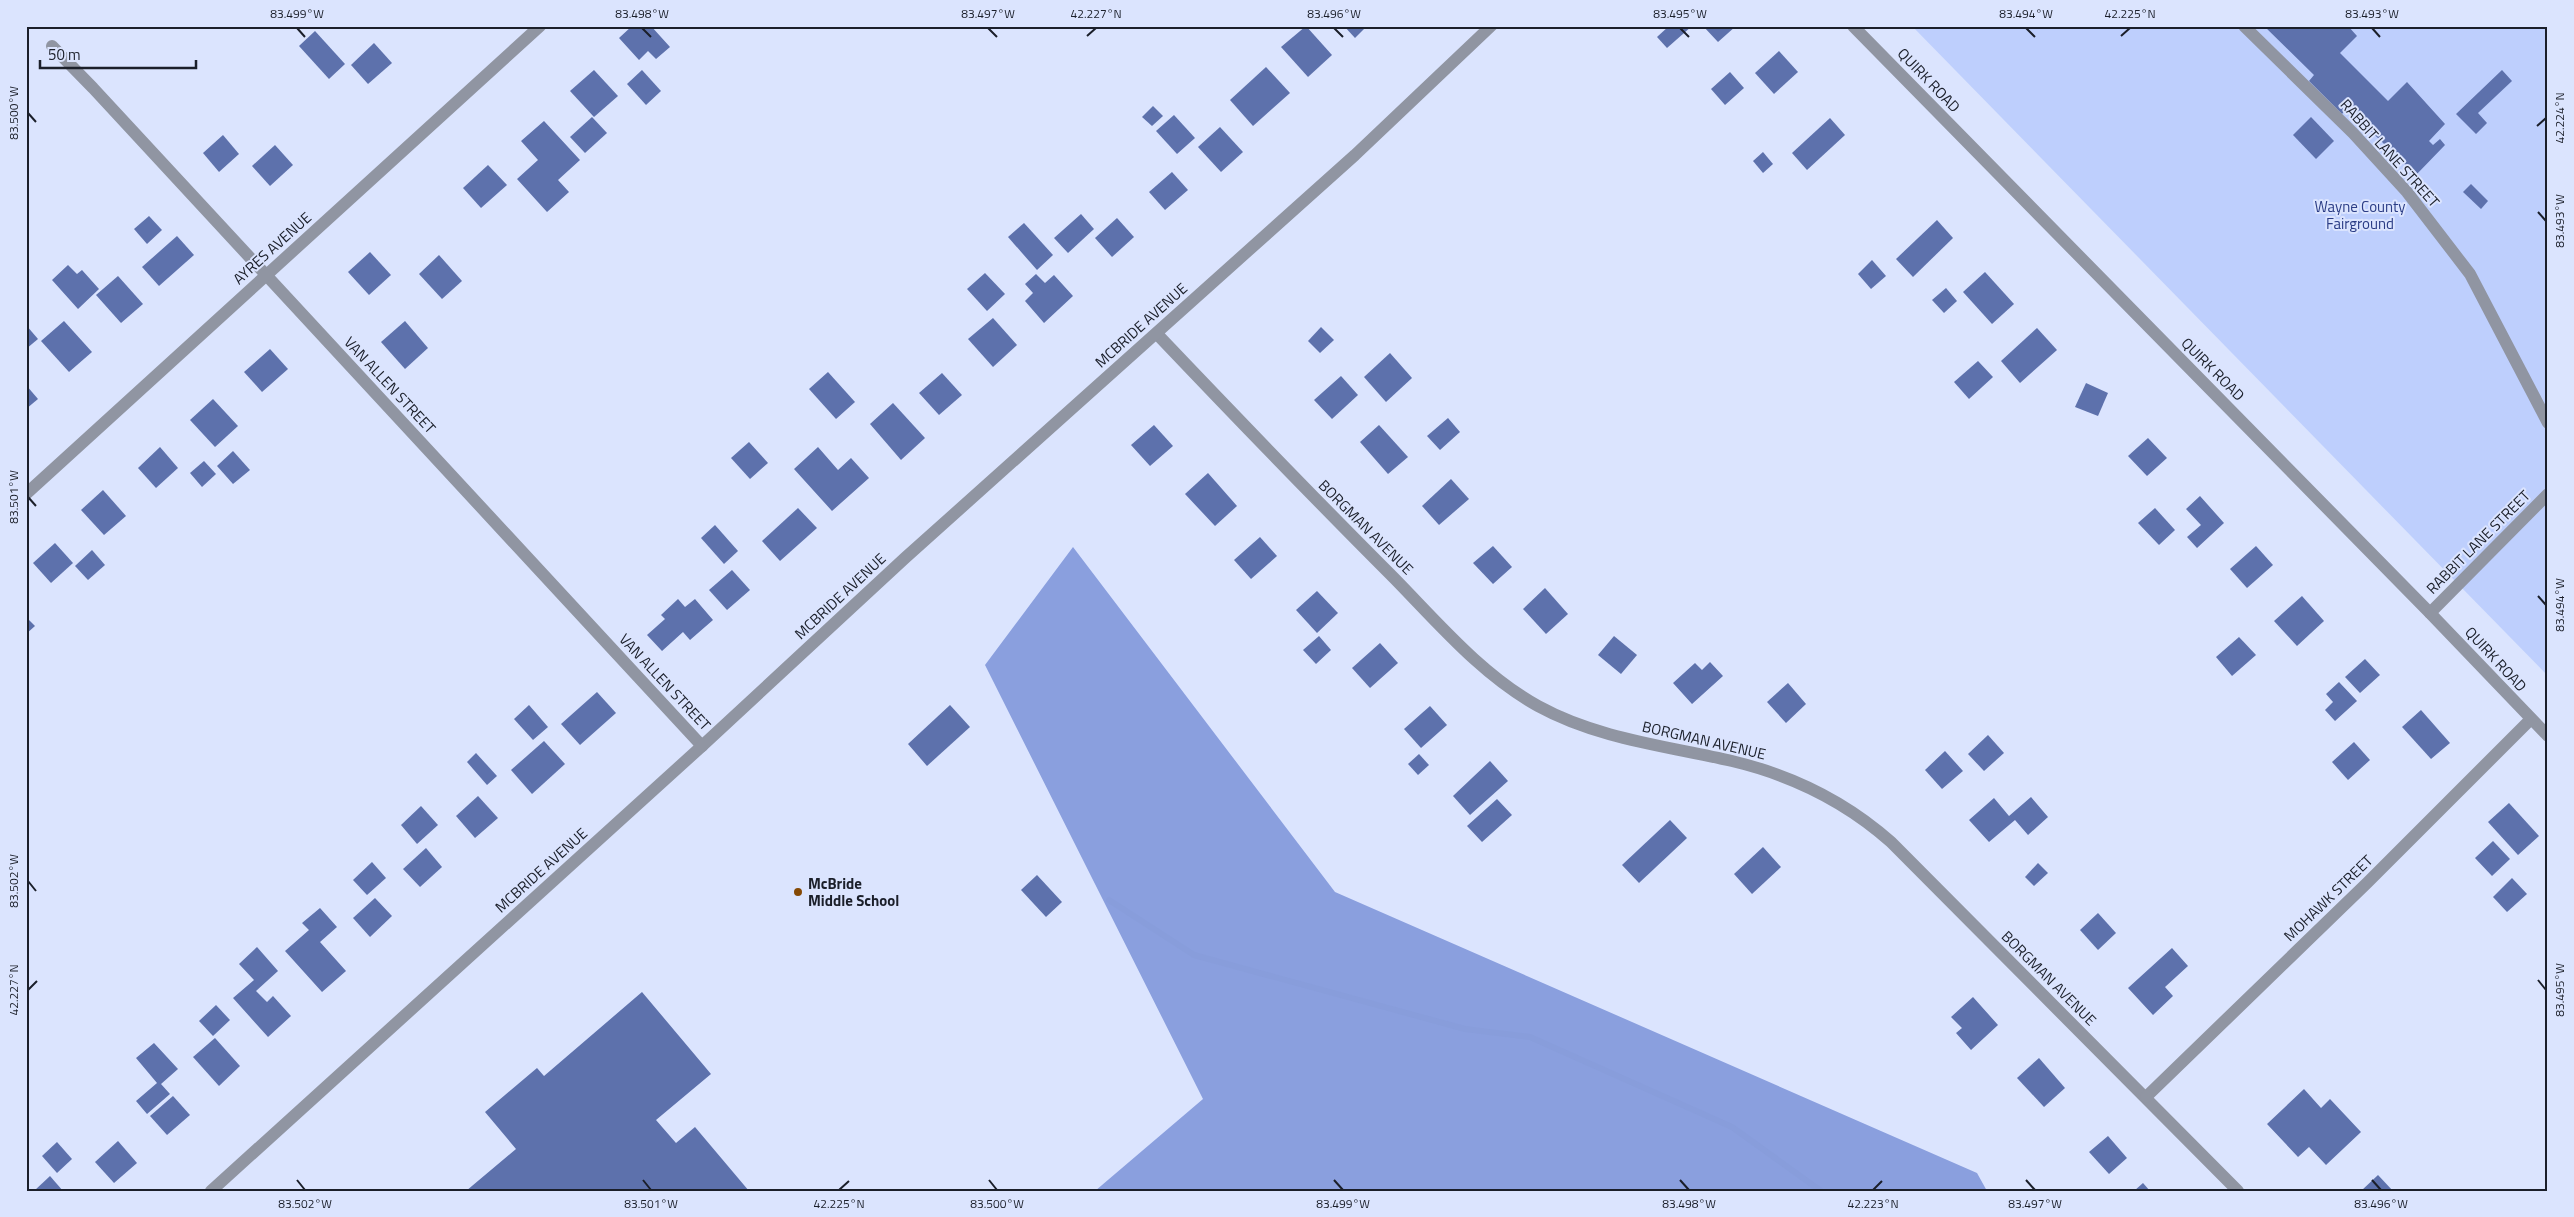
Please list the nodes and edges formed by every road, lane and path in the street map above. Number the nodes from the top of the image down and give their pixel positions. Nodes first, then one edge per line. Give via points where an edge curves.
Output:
1 (540, 26) edge
2 (1492, 26) edge
3 (1853, 26) edge
4 (2244, 26) edge
5 (52, 46) dead end
6 (266, 275) junction
7 (1157, 334) junction
8 (2548, 423) edge
9 (26, 494) edge
10 (2548, 494) edge
11 (2430, 613) junction
12 (2531, 719) junction
13 (2548, 736) edge
14 (702, 746) junction
15 (2146, 1098) junction
16 (211, 1191) edge
17 (2238, 1191) edge

1 - 6 street, AYRES AVENUE
2 - 7 street, MCBRIDE AVENUE
3 - 11 street, QUIRK ROAD
4 - 8 street, RABBIT LANE STREET via 2353,133 2413,199 2470,274
5 - 6 street, VAN ALLEN STREET
6 - 9 street, AYRES AVENUE
6 - 14 street, VAN ALLEN STREET
7 - 14 street, MCBRIDE AVENUE via 905,558
7 - 15 street, BORGMAN AVENUE via 1335,519 1473,658 1500,681 1536,705 1584,727 1763,770 1809,788 1853,812 1891,842
10 - 11 street, RABBIT LANE STREET
11 - 12 street, QUIRK ROAD
12 - 13 street, QUIRK ROAD
12 - 15 street, MOHAWK STREET
14 - 16 street, MCBRIDE AVENUE
15 - 17 street, BORGMAN AVENUE

